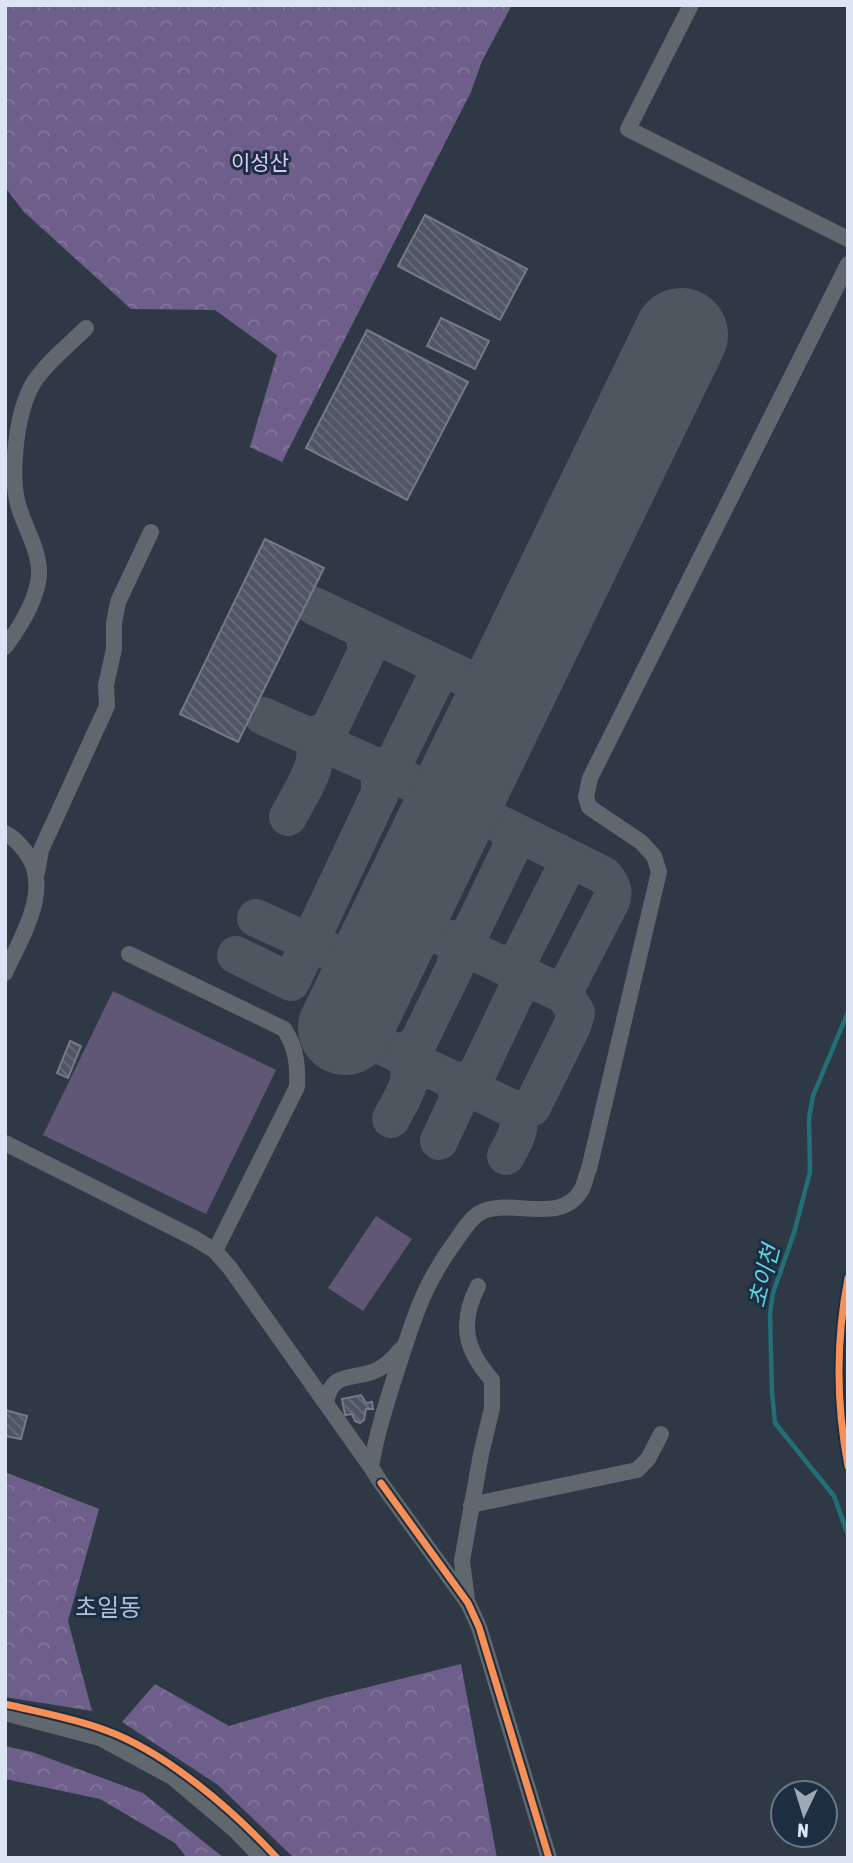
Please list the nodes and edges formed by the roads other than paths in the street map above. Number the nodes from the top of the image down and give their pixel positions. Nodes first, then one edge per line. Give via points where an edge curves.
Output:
1 (691, 5) edge
2 (848, 239) edge
3 (848, 264) edge
4 (86, 328) dead end
5 (151, 532) dead end
6 (5, 647) edge
7 (5, 833) edge
8 (37, 873) junction
9 (129, 954) dead end
10 (5, 973) edge
11 (5, 1143) edge
12 (215, 1251) junction
13 (478, 1286) dead end
14 (406, 1343) junction
15 (326, 1402) junction
16 (661, 1434) dead end
17 (371, 1466) junction
18 (471, 1505) junction
19 (468, 1603) junction
20 (5, 1713) edge
21 (262, 1858) edge
22 (548, 1858) edge

1 - 2 street via 628,128
3 - 14 street via 590,778 589,807 641,842 654,856 659,872 581,1191 566,1204 547,1209 498,1208 478,1214 442,1259 422,1295
4 - 6 street via 40,374 27,396 16,493 39,573 32,602
5 - 8 street via 118,602 107,706 45,842
7 - 8 street via 21,846
8 - 10 street via 32,910
9 - 12 street via 284,1029 292,1041 297,1087
11 - 12 street
12 - 15 street
13 - 18 street via 468,1304 466,1335 477,1363 492,1380 492,1408
14 - 15 street via 387,1364 338,1380
14 - 17 street
15 - 17 street
16 - 18 street via 637,1470
17 - 19 street
18 - 19 street via 462,1561
19 - 22 street
20 - 21 street via 100,1738 172,1777

